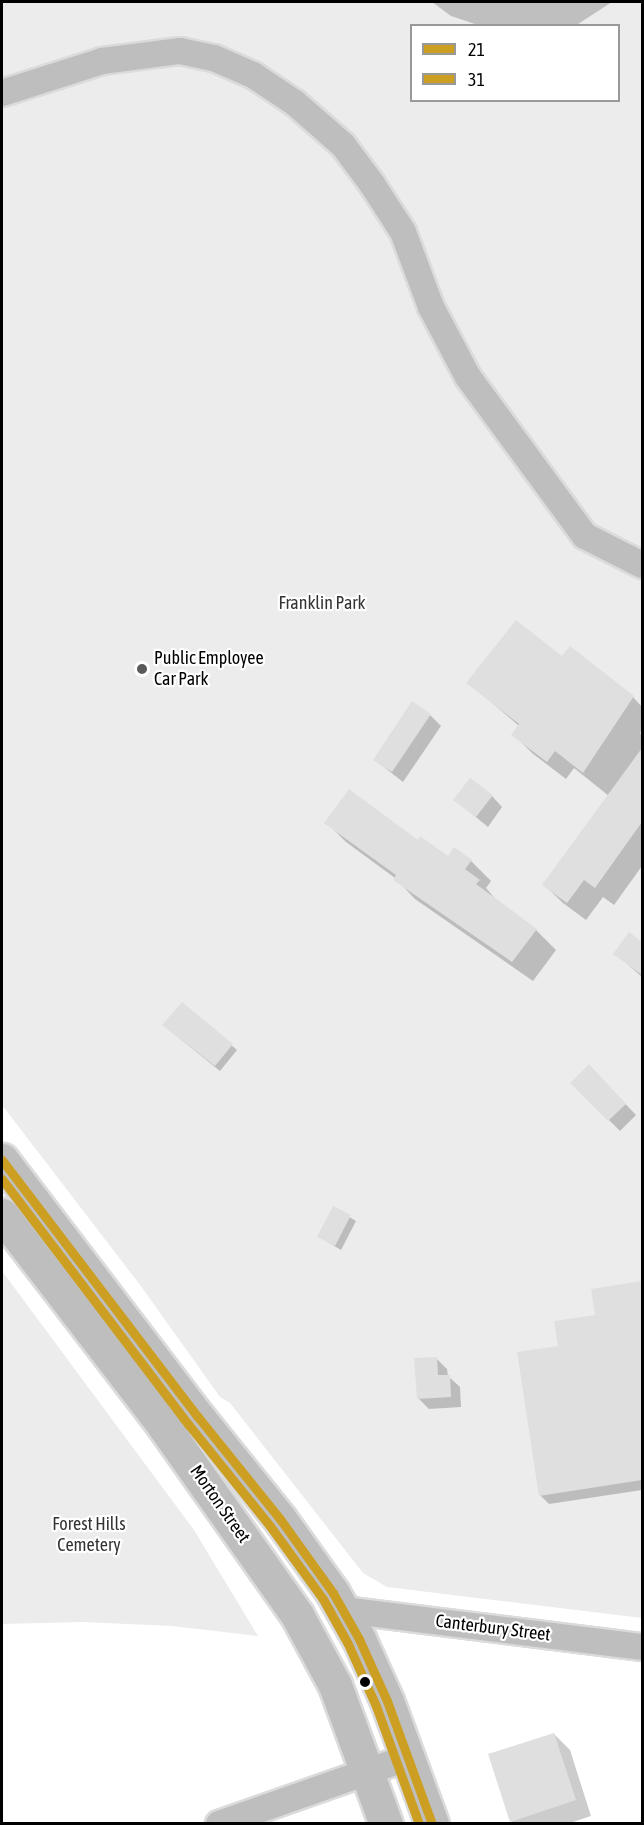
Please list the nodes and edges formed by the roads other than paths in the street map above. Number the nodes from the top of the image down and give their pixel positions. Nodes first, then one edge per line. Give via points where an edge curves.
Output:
1 (2, 93) edge
2 (642, 565) edge
3 (2, 1160) edge
4 (2, 1215) edge
5 (344, 1610) junction
6 (642, 1647) edge
7 (409, 1757) junction
8 (367, 1771) junction
9 (219, 1824) edge
10 (386, 1824) edge
11 (432, 1824) edge

1 - 2 street via 102,61 180,51 214,58 253,75 295,103 343,145 372,184 403,232 431,307 468,376 585,536
3 - 5 highway, Morton Street via 280,1519
4 - 8 highway, Morton Street via 163,1425 287,1600 327,1668
5 - 6 street, Canterbury Street
5 - 7 highway, Morton Street
7 - 8 street
7 - 11 highway, Morton Street
8 - 9 street
8 - 10 highway, Morton Street

